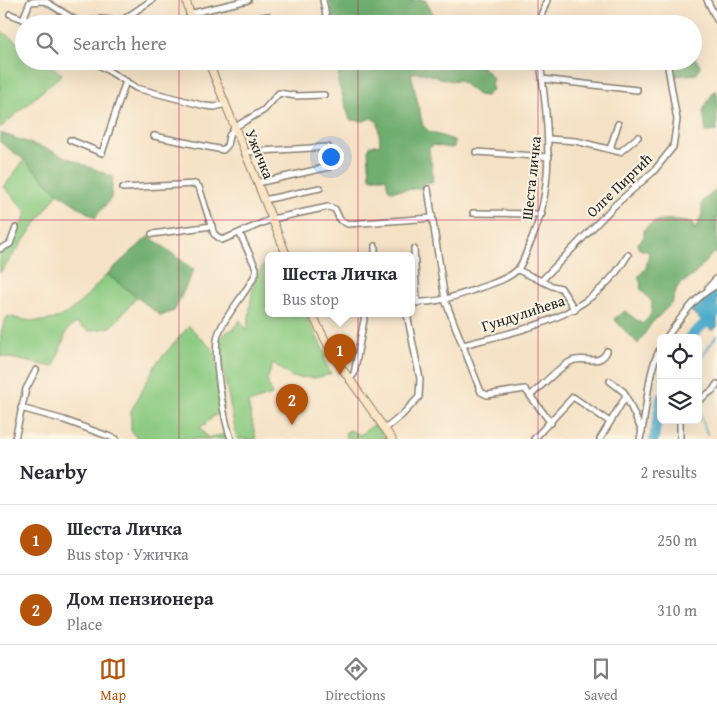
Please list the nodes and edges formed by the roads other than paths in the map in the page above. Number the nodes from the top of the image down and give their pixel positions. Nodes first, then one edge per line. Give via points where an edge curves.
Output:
1 (152, 0) edge
2 (186, 0) edge
3 (248, 0) edge
4 (322, 0) edge
5 (547, 0) edge
6 (707, 0) edge
7 (10, 14) dead end
8 (190, 14) joint
9 (25, 15) edge
10 (66, 15) edge
11 (131, 15) edge
12 (326, 15) edge
13 (541, 15) edge
14 (15, 16) edge
15 (717, 20) edge
16 (108, 70) edge
17 (212, 70) edge
18 (541, 70) edge
19 (669, 70) edge
20 (542, 79) junction
21 (126, 81) junction
22 (637, 90) dead end
23 (324, 94) dead end
24 (225, 104) junction
25 (618, 124) dead end
26 (235, 127) junction
27 (154, 136) dead end
28 (638, 137) dead end
29 (549, 139) junction
30 (70, 140) dead end
31 (328, 147) dead end
32 (610, 148) junction
33 (244, 152) junction
34 (476, 152) dead end
35 (549, 157) junction
36 (329, 167) dead end
37 (257, 183) junction
38 (122, 188) dead end
39 (320, 188) dead end
40 (428, 189) dead end
41 (264, 200) junction
42 (474, 213) dead end
43 (542, 214) junction
44 (432, 218) junction
45 (272, 219) junction
46 (212, 226) junction
47 (16, 228) dead end
48 (152, 234) dead end
49 (240, 234) junction
50 (375, 246) dead end
51 (0, 249) edge
52 (285, 252) edge
53 (375, 252) edge
54 (628, 255) dead end
55 (518, 270) junction
56 (717, 278) edge
57 (541, 281) junction
58 (717, 285) edge
59 (704, 292) junction
60 (445, 300) junction
61 (415, 302) edge
62 (575, 310) junction
63 (313, 317) edge
64 (365, 317) edge
65 (408, 317) edge
66 (669, 334) edge
67 (463, 345) junction
68 (607, 351) dead end
69 (657, 357) edge
70 (36, 370) dead end
71 (349, 380) junction
72 (610, 381) dead end
73 (717, 384) edge
74 (531, 395) junction
75 (626, 396) junction
76 (702, 398) edge
77 (21, 408) junction
78 (551, 422) junction
79 (610, 422) junction
80 (680, 424) edge
81 (385, 429) junction
82 (642, 430) junction
83 (15, 439) edge
84 (116, 439) edge
85 (231, 439) edge
86 (392, 439) edge
87 (534, 439) edge
88 (600, 439) edge
89 (640, 439) edge
90 (680, 439) edge

1 - 11 street
2 - 8 main road
3 - 8 street
4 - 12 street
5 - 13 street
6 - 15 street
7 - 14 street
9 - 10 street via 30,2 41,0
16 - 21 street
17 - 24 main road, Ужичка
18 - 20 street, Шеста личка
19 - 57 street, Олге Пиргић via 677,120 673,147 654,171
20 - 22 street
20 - 29 street, Шеста личка
21 - 24 street via 136,88 192,103 215,107
21 - 30 street via 102,153
23 - 26 street via 296,96 279,93 264,110
24 - 26 main road, Ужичка
25 - 32 street
26 - 27 street via 229,136 228,146 223,150
26 - 33 main road, Ужичка
28 - 32 street via 622,151
29 - 32 street
29 - 35 street, Шеста личка
31 - 33 street
33 - 37 main road, Ужичка
34 - 35 street
35 - 43 street, Шеста личка
36 - 37 street
37 - 41 main road, Ужичка
38 - 46 street via 195,184 199,187
39 - 41 street
40 - 44 street
41 - 45 main road, Ужичка
42 - 43 street
43 - 55 street, Шеста личка
44 - 45 street via 348,224 340,220 335,209 328,207
44 - 60 street
45 - 49 street
45 - 52 main road, Ужичка
46 - 48 street
46 - 49 street via 219,240
47 - 51 street via 10,244
49 - 85 street via 256,271 223,323 215,350
50 - 53 street
54 - 62 street, Гундулићева via 617,274
55 - 57 street
55 - 60 street via 501,280
56 - 59 street
57 - 62 street via 563,290
58 - 59 street
59 - 66 street
60 - 61 street
60 - 67 street
62 - 67 street, Гундулићева via 550,321
63 - 71 main road
64 - 71 street via 354,374
65 - 81 street via 420,379 419,396
67 - 74 street via 484,395 522,389
68 - 74 street via 598,360 572,361
69 - 82 street
70 - 77 street
71 - 81 main road
72 - 75 street
73 - 76 street
74 - 78 street
75 - 79 street
75 - 82 street
77 - 83 street
77 - 84 street
78 - 79 street via 573,397
78 - 87 street
79 - 88 street
80 - 90 street
81 - 86 main road
82 - 89 street

